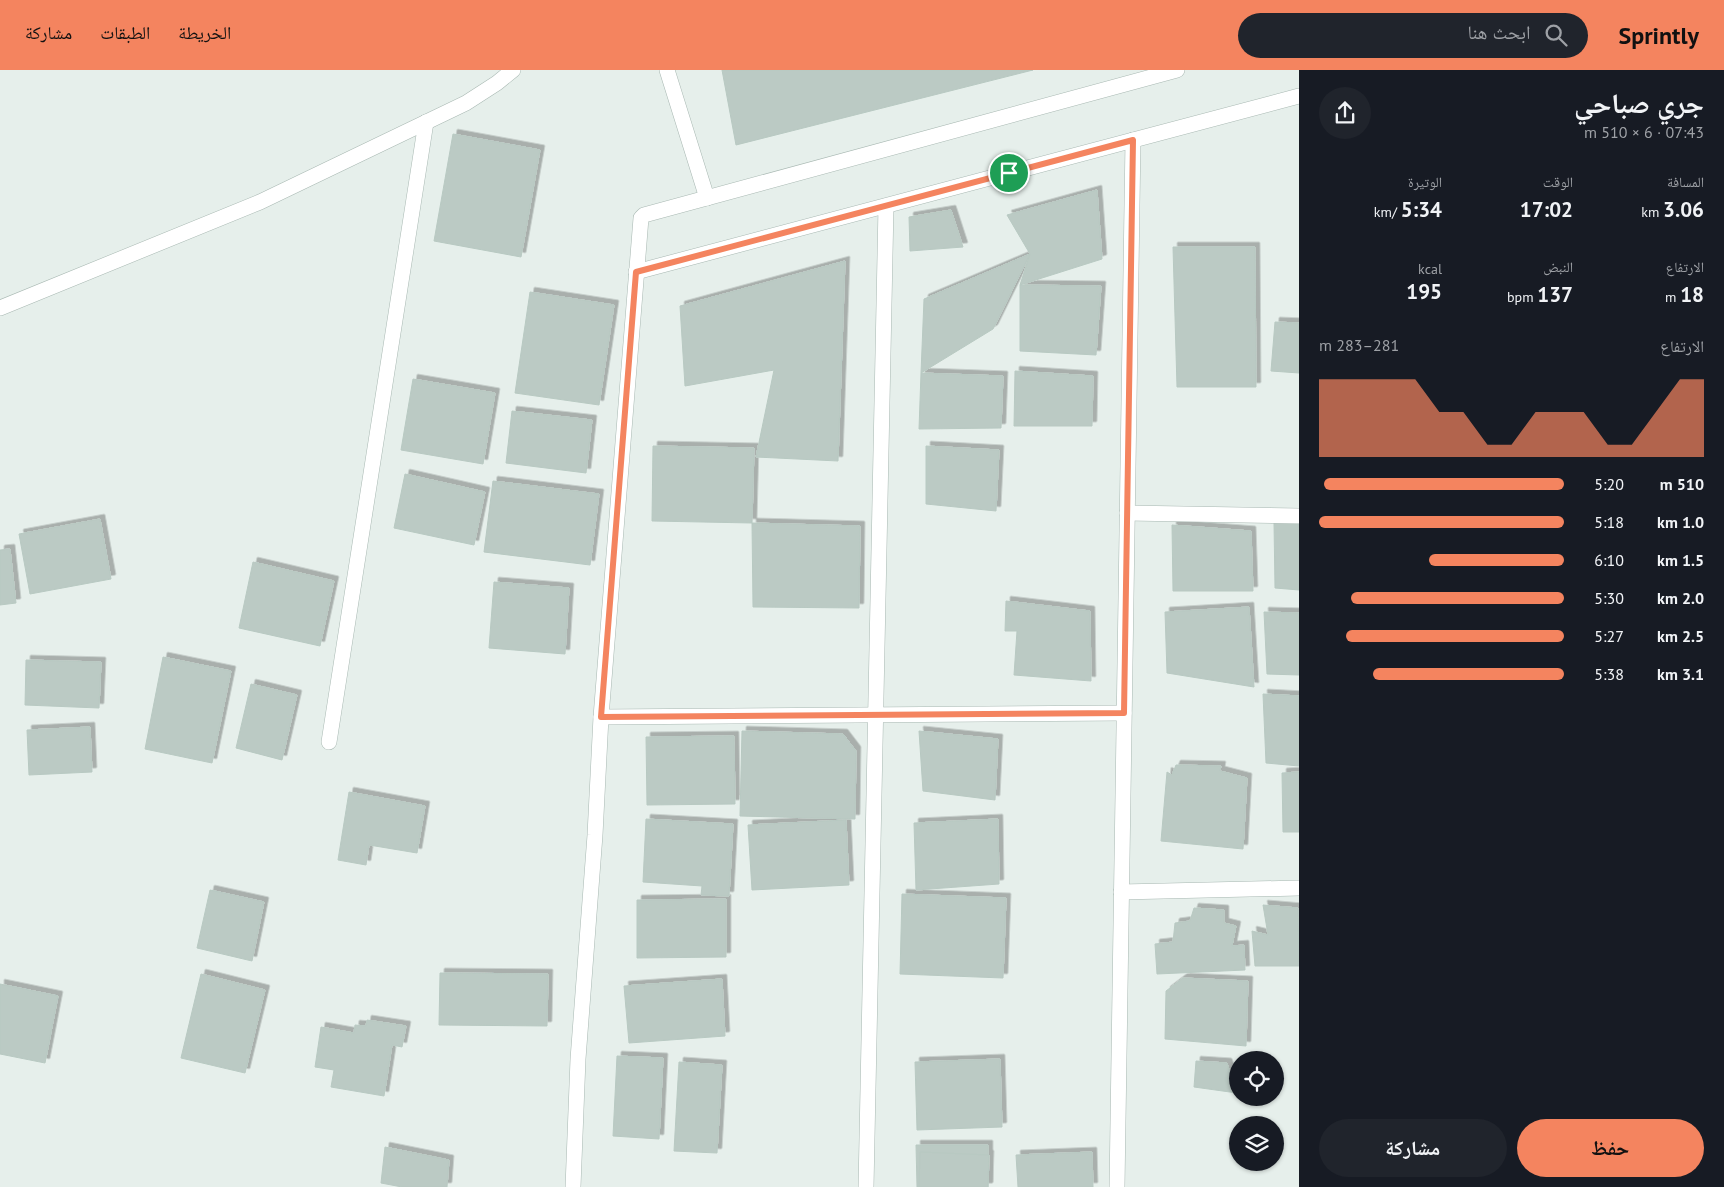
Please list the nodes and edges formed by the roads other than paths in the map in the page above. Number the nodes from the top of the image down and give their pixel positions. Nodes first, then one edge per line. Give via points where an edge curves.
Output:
1 (513, 70) edge
2 (667, 70) edge
3 (1177, 70) edge
4 (1299, 96) edge
5 (426, 122) junction
6 (1133, 140) junction
7 (708, 198) junction
8 (886, 206) junction
9 (636, 272) junction
10 (0, 308) edge
11 (1127, 513) junction
12 (1299, 516) edge
13 (1124, 713) junction
14 (876, 715) junction
15 (601, 717) junction
16 (329, 742) dead end
17 (1299, 888) edge
18 (1122, 892) junction
19 (573, 1187) edge
20 (866, 1187) edge
21 (1117, 1187) edge

1 - 5 street via 466,103
2 - 7 street
3 - 7 street
4 - 6 street
5 - 10 street via 260,202
5 - 16 street
6 - 8 street
6 - 11 street
7 - 9 street via 644,215 640,224
8 - 9 street
8 - 14 street
9 - 15 street
11 - 12 street
11 - 13 street
13 - 14 street
13 - 18 street
14 - 15 street
14 - 20 street
15 - 19 street via 578,1059
17 - 18 street
18 - 21 street

